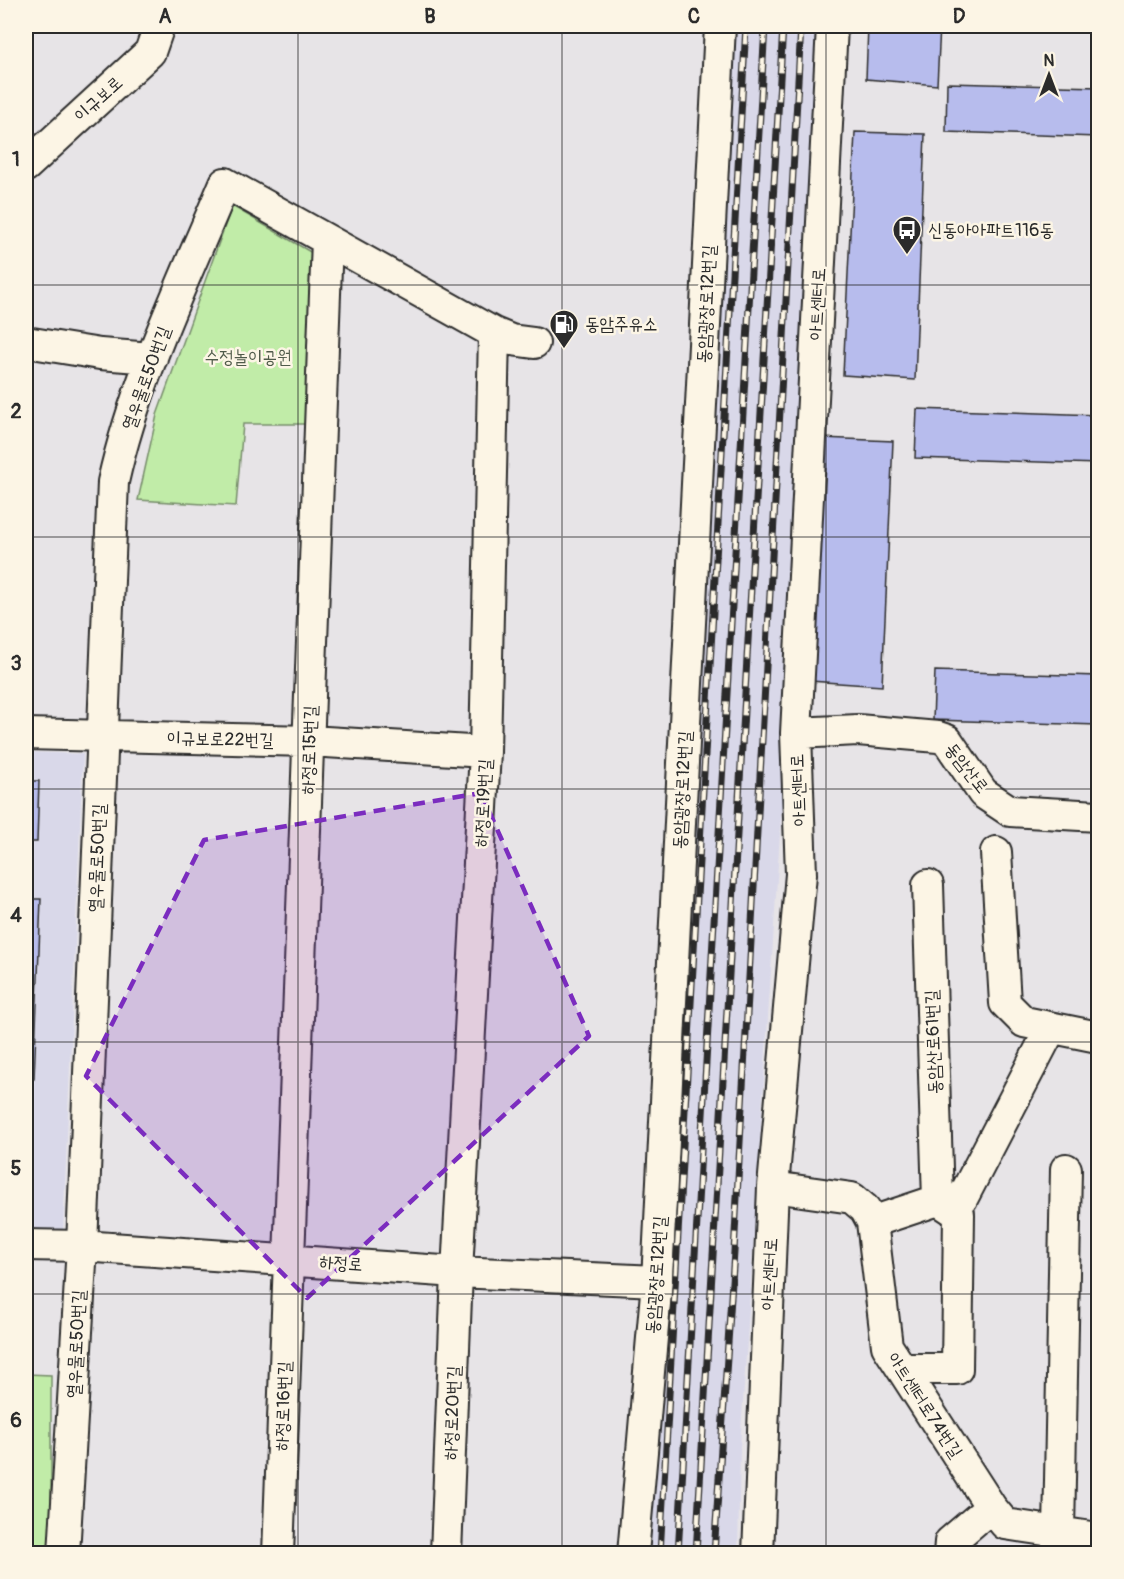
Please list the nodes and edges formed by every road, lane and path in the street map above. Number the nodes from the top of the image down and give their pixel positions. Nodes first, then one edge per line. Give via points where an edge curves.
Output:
1 (159, 26) edge
2 (720, 26) edge
3 (832, 26) edge
4 (26, 166) edge
5 (327, 240) junction
6 (494, 333) junction
7 (26, 342) edge
8 (534, 343) dead end
9 (152, 358) junction
10 (796, 733) junction
11 (26, 734) edge
12 (102, 737) junction
13 (310, 741) junction
14 (485, 752) junction
15 (1098, 816) edge
16 (996, 852) dead end
17 (928, 885) dead end
18 (1051, 1028) junction
19 (1098, 1037) edge
20 (1066, 1169) dead end
21 (773, 1187) junction
22 (938, 1200) junction
23 (872, 1222) junction
24 (26, 1245) edge
25 (82, 1246) junction
26 (289, 1259) junction
27 (457, 1272) junction
28 (657, 1281) junction
29 (902, 1369) junction
30 (991, 1507) junction
31 (1098, 1538) edge
32 (1062, 1543) edge
33 (64, 1554) edge
34 (278, 1554) edge
35 (446, 1554) edge
36 (633, 1554) edge
37 (758, 1554) edge
38 (949, 1554) edge

1 - 4 street, 이규보로 via 150,52
2 - 28 street, 동암광장로12번길
3 - 10 street, 아트센터로
5 - 6 street
5 - 9 street, 열우물로50번길 via 225,183
5 - 13 street, 하정로15번길
6 - 8 street
6 - 14 street, 하정로19번길
7 - 9 street
9 - 12 street, 열우물로50번길 via 113,482
10 - 15 street, 동암산로 via 858,730 938,737 947,740 983,793 1010,811
10 - 21 street, 아트센터로 via 801,874
11 - 12 street, 이규보로22번길
12 - 13 street, 이규보로22번길
12 - 25 street, 열우물로50번길
13 - 14 street, 이규보로22번길
13 - 26 street, 하정로15번길
14 - 27 street, 하정로19번길
16 - 18 street via 1005,1003 1024,1022
17 - 22 street, 동암산로61번길
18 - 19 street
18 - 22 street via 962,1199
20 - 32 street
21 - 23 street via 852,1198
21 - 37 street, 아트센터로
22 - 23 street
22 - 29 street via 959,1214 957,1369
23 - 29 street, 아트센터로74번길 via 887,1346
24 - 25 street, 하정로
25 - 26 street, 하정로
25 - 33 street, 열우물로50번길
26 - 27 street, 하정로
26 - 34 street, 하정로16번길
27 - 28 street, 하정로
27 - 35 street, 하정로20번길
28 - 36 street, 동암광장로12번길
29 - 30 street, 아트센터로74번길
30 - 32 street, 아트센터로74번길 via 1005,1524
30 - 38 street via 950,1542
31 - 32 street, 아트센터로74번길

